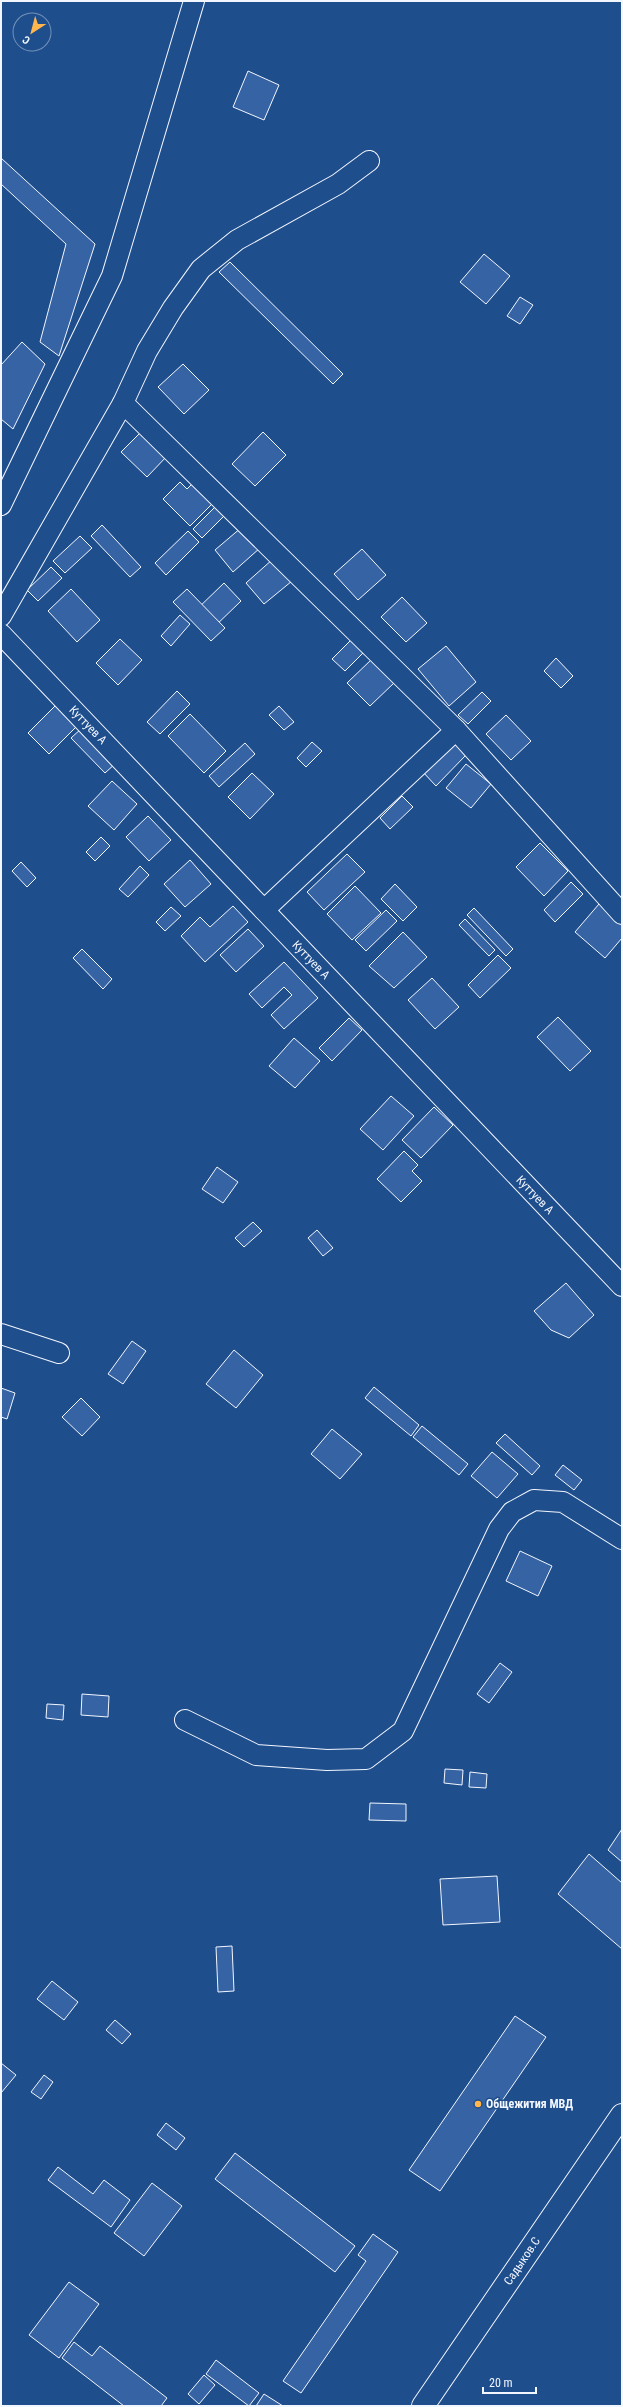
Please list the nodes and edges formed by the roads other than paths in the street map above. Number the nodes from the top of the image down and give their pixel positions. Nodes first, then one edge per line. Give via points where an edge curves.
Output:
1 (194, 1) edge
2 (369, 161) dead end
3 (123, 403) junction
4 (1, 505) edge
5 (1, 616) edge
6 (1, 634) edge
7 (456, 730) junction
8 (264, 910) junction
9 (622, 914) edge
10 (622, 1286) edge
11 (1, 1334) edge
12 (59, 1353) dead end
13 (622, 1539) edge
14 (185, 1720) dead end
15 (622, 2115) edge
16 (423, 2406) edge

1 - 4 street via 112,276
2 - 3 street via 338,184 237,240 201,270 173,308 147,351
3 - 5 street
3 - 7 street
6 - 8 street, Куттуев А
7 - 8 street
7 - 9 street
8 - 10 street, Куттуев А
11 - 12 street
13 - 14 street via 563,1502 534,1500 512,1512 499,1529 403,1731 366,1759 327,1760 256,1755
15 - 16 main road, Садыков.С

